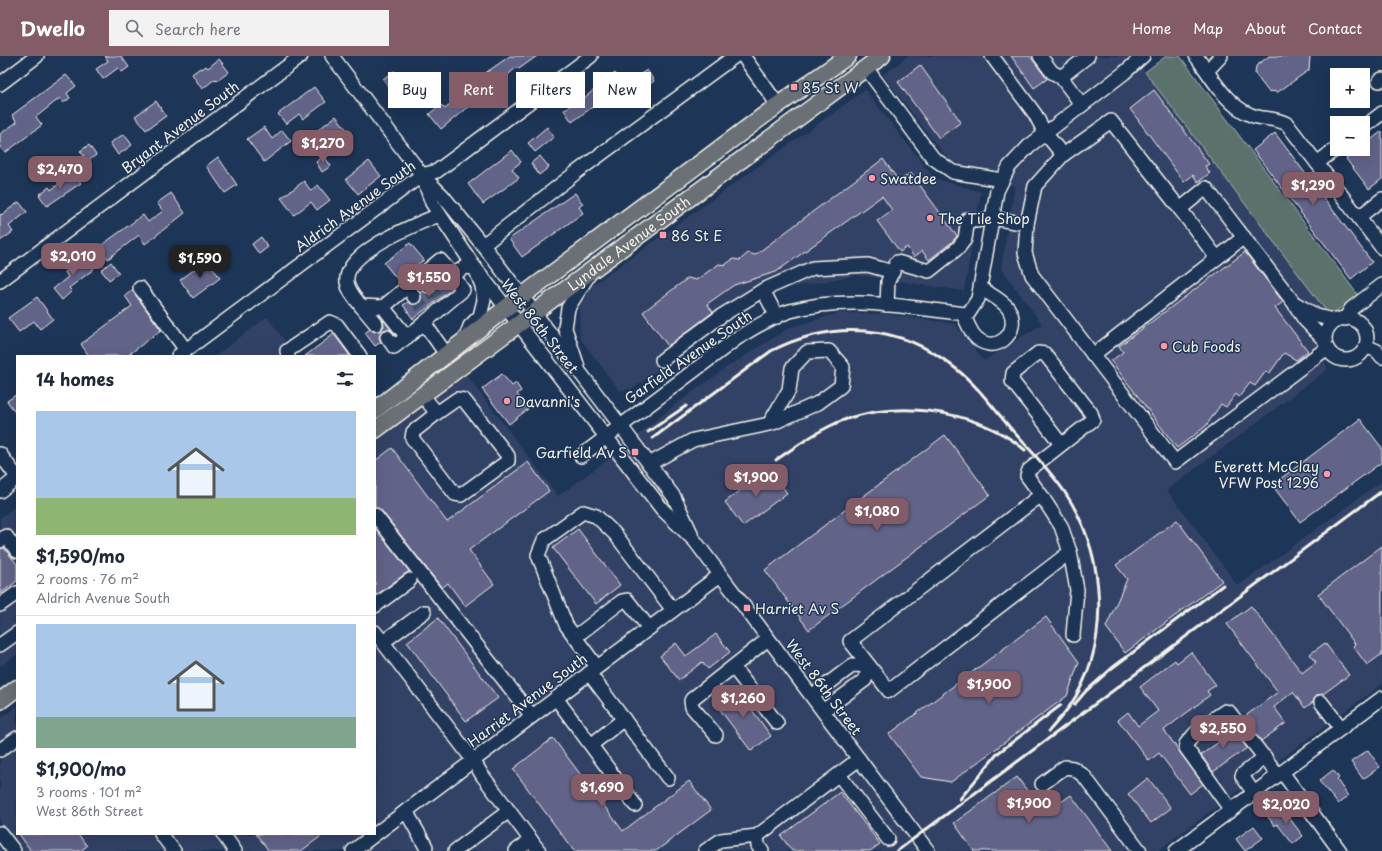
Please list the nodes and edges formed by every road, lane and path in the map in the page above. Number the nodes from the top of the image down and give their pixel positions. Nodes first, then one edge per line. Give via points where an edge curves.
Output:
1 (37, 56) edge
2 (302, 56) edge
3 (332, 56) edge
4 (591, 56) edge
5 (735, 56) edge
6 (743, 56) edge
7 (848, 56) edge
8 (882, 56) edge
9 (992, 56) edge
10 (1040, 56) edge
11 (1088, 56) edge
12 (1143, 56) edge
13 (1196, 56) edge
14 (1221, 56) edge
15 (866, 68) junction
16 (1207, 71) junction
17 (1060, 77) junction
18 (0, 84) edge
19 (778, 105) junction
20 (1082, 105) junction
21 (1382, 113) edge
22 (1370, 122) edge
23 (1045, 133) junction
24 (1330, 153) edge
25 (1063, 155) junction
26 (1317, 163) junction
27 (422, 175) junction
28 (1002, 180) junction
29 (1382, 199) edge
30 (1180, 209) junction
31 (439, 215) junction
32 (1359, 217) junction
33 (992, 218) junction
34 (1027, 224) junction
35 (1244, 237) junction
36 (483, 245) junction
37 (1382, 248) edge
38 (1217, 258) junction
39 (475, 268) junction
40 (593, 269) junction
41 (893, 272) junction
42 (453, 275) junction
43 (0, 281) edge
44 (1382, 285) edge
45 (140, 288) dead end
46 (980, 288) junction
47 (763, 290) junction
48 (521, 296) junction
49 (1294, 303) junction
50 (887, 305) junction
51 (361, 306) junction
52 (383, 307) junction
53 (506, 308) junction
54 (534, 312) junction
55 (966, 314) junction
56 (426, 317) junction
57 (777, 317) junction
58 (1341, 320) junction
59 (376, 324) dead end
60 (518, 324) junction
61 (387, 337) dead end
62 (407, 337) junction
63 (465, 339) junction
64 (1326, 344) junction
65 (1366, 346) junction
66 (182, 353) edge
67 (446, 354) junction
68 (288, 355) edge
69 (359, 355) edge
70 (1093, 355) junction
71 (1382, 357) edge
72 (662, 360) dead end
73 (581, 374) junction
74 (422, 395) junction
75 (376, 409) edge
76 (437, 414) junction
77 (769, 424) junction
78 (620, 425) junction
79 (376, 429) edge
80 (606, 437) junction
81 (1061, 444) junction
82 (0, 454) edge
83 (580, 456) dead end
84 (648, 464) junction
85 (16, 477) edge
86 (16, 479) edge
87 (0, 491) edge
88 (1041, 495) junction
89 (376, 516) edge
90 (0, 541) edge
91 (695, 542) junction
92 (16, 550) edge
93 (1070, 552) junction
94 (720, 575) junction
95 (410, 580) dead end
96 (16, 594) edge
97 (376, 605) edge
98 (0, 606) edge
99 (672, 610) junction
100 (424, 612) dead end
101 (649, 628) junction
102 (16, 634) edge
103 (1073, 635) dead end
104 (379, 637) edge
105 (575, 637) junction
106 (768, 639) junction
107 (0, 645) edge
108 (868, 666) junction
109 (733, 667) junction
110 (593, 670) junction
111 (16, 689) edge
112 (812, 696) junction
113 (556, 698) junction
114 (1382, 698) edge
115 (0, 701) edge
116 (1321, 702) dead end
117 (823, 711) junction
118 (532, 716) junction
119 (624, 719) junction
120 (777, 723) dead end
121 (1342, 728) junction
122 (716, 735) dead end
123 (16, 739) edge
124 (591, 745) junction
125 (0, 750) edge
126 (1265, 757) junction
127 (859, 759) junction
128 (473, 760) junction
129 (1280, 774) junction
130 (839, 775) junction
131 (668, 778) dead end
132 (1042, 784) dead end
133 (1254, 793) junction
134 (635, 805) dead end
135 (1231, 810) junction
136 (406, 811) junction
137 (509, 811) junction
138 (0, 833) edge
139 (376, 834) edge
140 (162, 835) edge
141 (224, 835) edge
142 (374, 835) edge
143 (757, 836) junction
144 (888, 839) dead end
145 (531, 840) junction
146 (425, 850) edge
147 (14, 851) edge
148 (174, 851) edge
149 (235, 851) edge
150 (353, 851) edge
151 (455, 851) edge
152 (516, 851) edge
153 (539, 851) edge
154 (706, 851) edge
155 (762, 851) edge
156 (928, 851) edge
157 (1140, 851) edge
158 (1176, 851) edge
159 (1340, 851) edge

1 - 18 street
2 - 43 street, Bryant Avenue South
3 - 27 street, West 86th Street
4 - 27 street, Aldrich Avenue South via 437,171
5 - 36 street via 578,171
6 - 19 street
7 - 19 main road, Lyndale Avenue South
8 - 15 main road, Lyndale Avenue South
9 - 23 street via 1035,114
10 - 17 street via 1052,72
11 - 17 street
12 - 20 street
13 - 16 street
14 - 16 street
15 - 28 street via 933,158 953,172
15 - 40 main road, Lyndale Avenue South
16 - 26 street via 1226,97 1240,109 1252,115 1277,119 1287,124
17 - 20 street
19 - 48 main road, Lyndale Avenue South
20 - 23 street
21 - 22 street
23 - 25 street
23 - 28 street via 1009,167
24 - 26 street
25 - 30 street via 1111,121
25 - 34 street via 1035,186
26 - 32 street
27 - 31 street, West 86th Street
27 - 36 street, West 86th Street via 443,196
27 - 66 street, Aldrich Avenue South
28 - 33 street via 997,191
29 - 32 street
30 - 35 street via 1206,188
30 - 38 street
31 - 39 street, West 86th Street
31 - 51 street via 389,237 354,263 349,271 347,283
32 - 37 street
33 - 34 street
33 - 41 street via 977,221 968,219 964,240 958,248 929,271 897,262
33 - 46 street
34 - 70 street via 1025,252 1032,275
35 - 38 street
35 - 49 street
36 - 48 street, West 86th Street
38 - 70 street
39 - 42 street via 465,267
39 - 53 street, West 86th Street
39 - 63 street via 484,300 480,316 470,326
40 - 54 main road, Lyndale Avenue South
40 - 73 street via 568,308 565,328
41 - 47 street via 868,265 812,268
41 - 50 street via 888,281
42 - 52 street via 440,260 425,281
42 - 56 street via 463,290 441,303
44 - 58 street
45 - 66 street
46 - 55 street via 978,299
46 - 55 street via 1008,308 1012,320 1005,341 998,344 984,343 973,334
47 - 57 street
47 - 72 street via 721,316
48 - 53 main road, Lyndale Avenue South
48 - 54 street, West 86th Street
49 - 58 street via 1317,316
49 - 64 street via 1306,322
50 - 55 street, Garfield Avenue South
50 - 57 street, Garfield Avenue South via 847,302 818,304
51 - 52 street
51 - 59 street
52 - 62 street
53 - 60 street, West 86th Street
53 - 63 main road, Lyndale Avenue South
54 - 60 main road, Lyndale Avenue South
54 - 73 street, West 86th Street
56 - 62 street
56 - 67 street
57 - 78 street, Garfield Avenue South via 736,339
58 - 64 street via 1330,326 1326,333
58 - 65 street via 1353,320 1360,324 1365,330
60 - 74 main road, Lyndale Avenue South
60 - 80 street, West 86th Street
61 - 62 street via 394,347
63 - 67 main road, Lyndale Avenue South
64 - 65 street via 1332,355 1347,360 1358,356
64 - 70 street via 1175,462
65 - 71 street via 1378,351
67 - 75 main road, Lyndale Avenue South
68 - 69 street via 287,351 330,322 337,325
73 - 78 street, West 86th Street
74 - 76 street
74 - 79 main road, Lyndale Avenue South
76 - 76 street via 457,399 464,400 508,456 508,461 461,496 455,494 412,438 413,432
77 - 77 street via 818,403 841,386 844,367 830,352 807,352 792,368 789,390
77 - 84 street via 693,440
78 - 80 street, Garfield Avenue South
78 - 84 street, West 86th Street
80 - 83 street, Garfield Avenue South
80 - 91 street, West 86th Street via 662,509
81 - 81 street via 1093,420 1092,413 1045,354 1038,353 1013,373 1012,381
81 - 88 street via 1029,470 1027,476
82 - 85 street
84 - 91 street, West 86th Street via 674,498
86 - 87 street
88 - 93 street via 1061,526
88 - 108 street via 850,641
89 - 118 street
90 - 92 street via 6,536
91 - 94 street, West 86th Street
93 - 103 street via 1077,590
93 - 108 street via 888,691
94 - 99 street, Harriet Avenue South
94 - 106 street, West 86th Street
95 - 97 street
96 - 98 street
99 - 101 street, Harriet Avenue South
99 - 105 street via 615,534 596,516 583,512 544,540 538,555 566,625
100 - 104 street
101 - 105 street via 627,600 622,601
101 - 110 street, Harriet Avenue South
102 - 107 street
104 - 128 street
105 - 110 street
106 - 109 street
106 - 112 street, West 86th Street
108 - 112 street via 853,665
108 - 117 street via 865,680
109 - 120 street
109 - 122 street via 691,701 692,707
110 - 113 street, Harriet Avenue South
110 - 119 street
111 - 115 main road
112 - 117 street, West 86th Street
113 - 118 street, Harriet Avenue South
113 - 124 street
114 - 121 street
116 - 121 street
117 - 127 street, West 86th Street
118 - 128 street, Harriet Avenue South
119 - 124 street
119 - 131 street
121 - 129 street
123 - 125 street
124 - 134 street
126 - 129 street
126 - 133 street via 1242,776
126 - 135 street via 1229,712 1225,711 1200,728 1186,744 1186,748
127 - 130 street
127 - 156 street, West 86th Street
128 - 136 street, Harriet Avenue South
128 - 137 street
129 - 133 street
129 - 159 street
130 - 143 street
130 - 144 street
132 - 157 street via 1065,767 1073,768 1084,776
133 - 135 street
135 - 158 street
136 - 139 street, Harriet Avenue South
136 - 146 street
137 - 145 street
137 - 151 street
138 - 147 street
140 - 148 street
141 - 149 street
142 - 150 street, Harriet Avenue South
143 - 154 street via 721,840
143 - 155 street via 758,846
145 - 152 street
145 - 153 street

